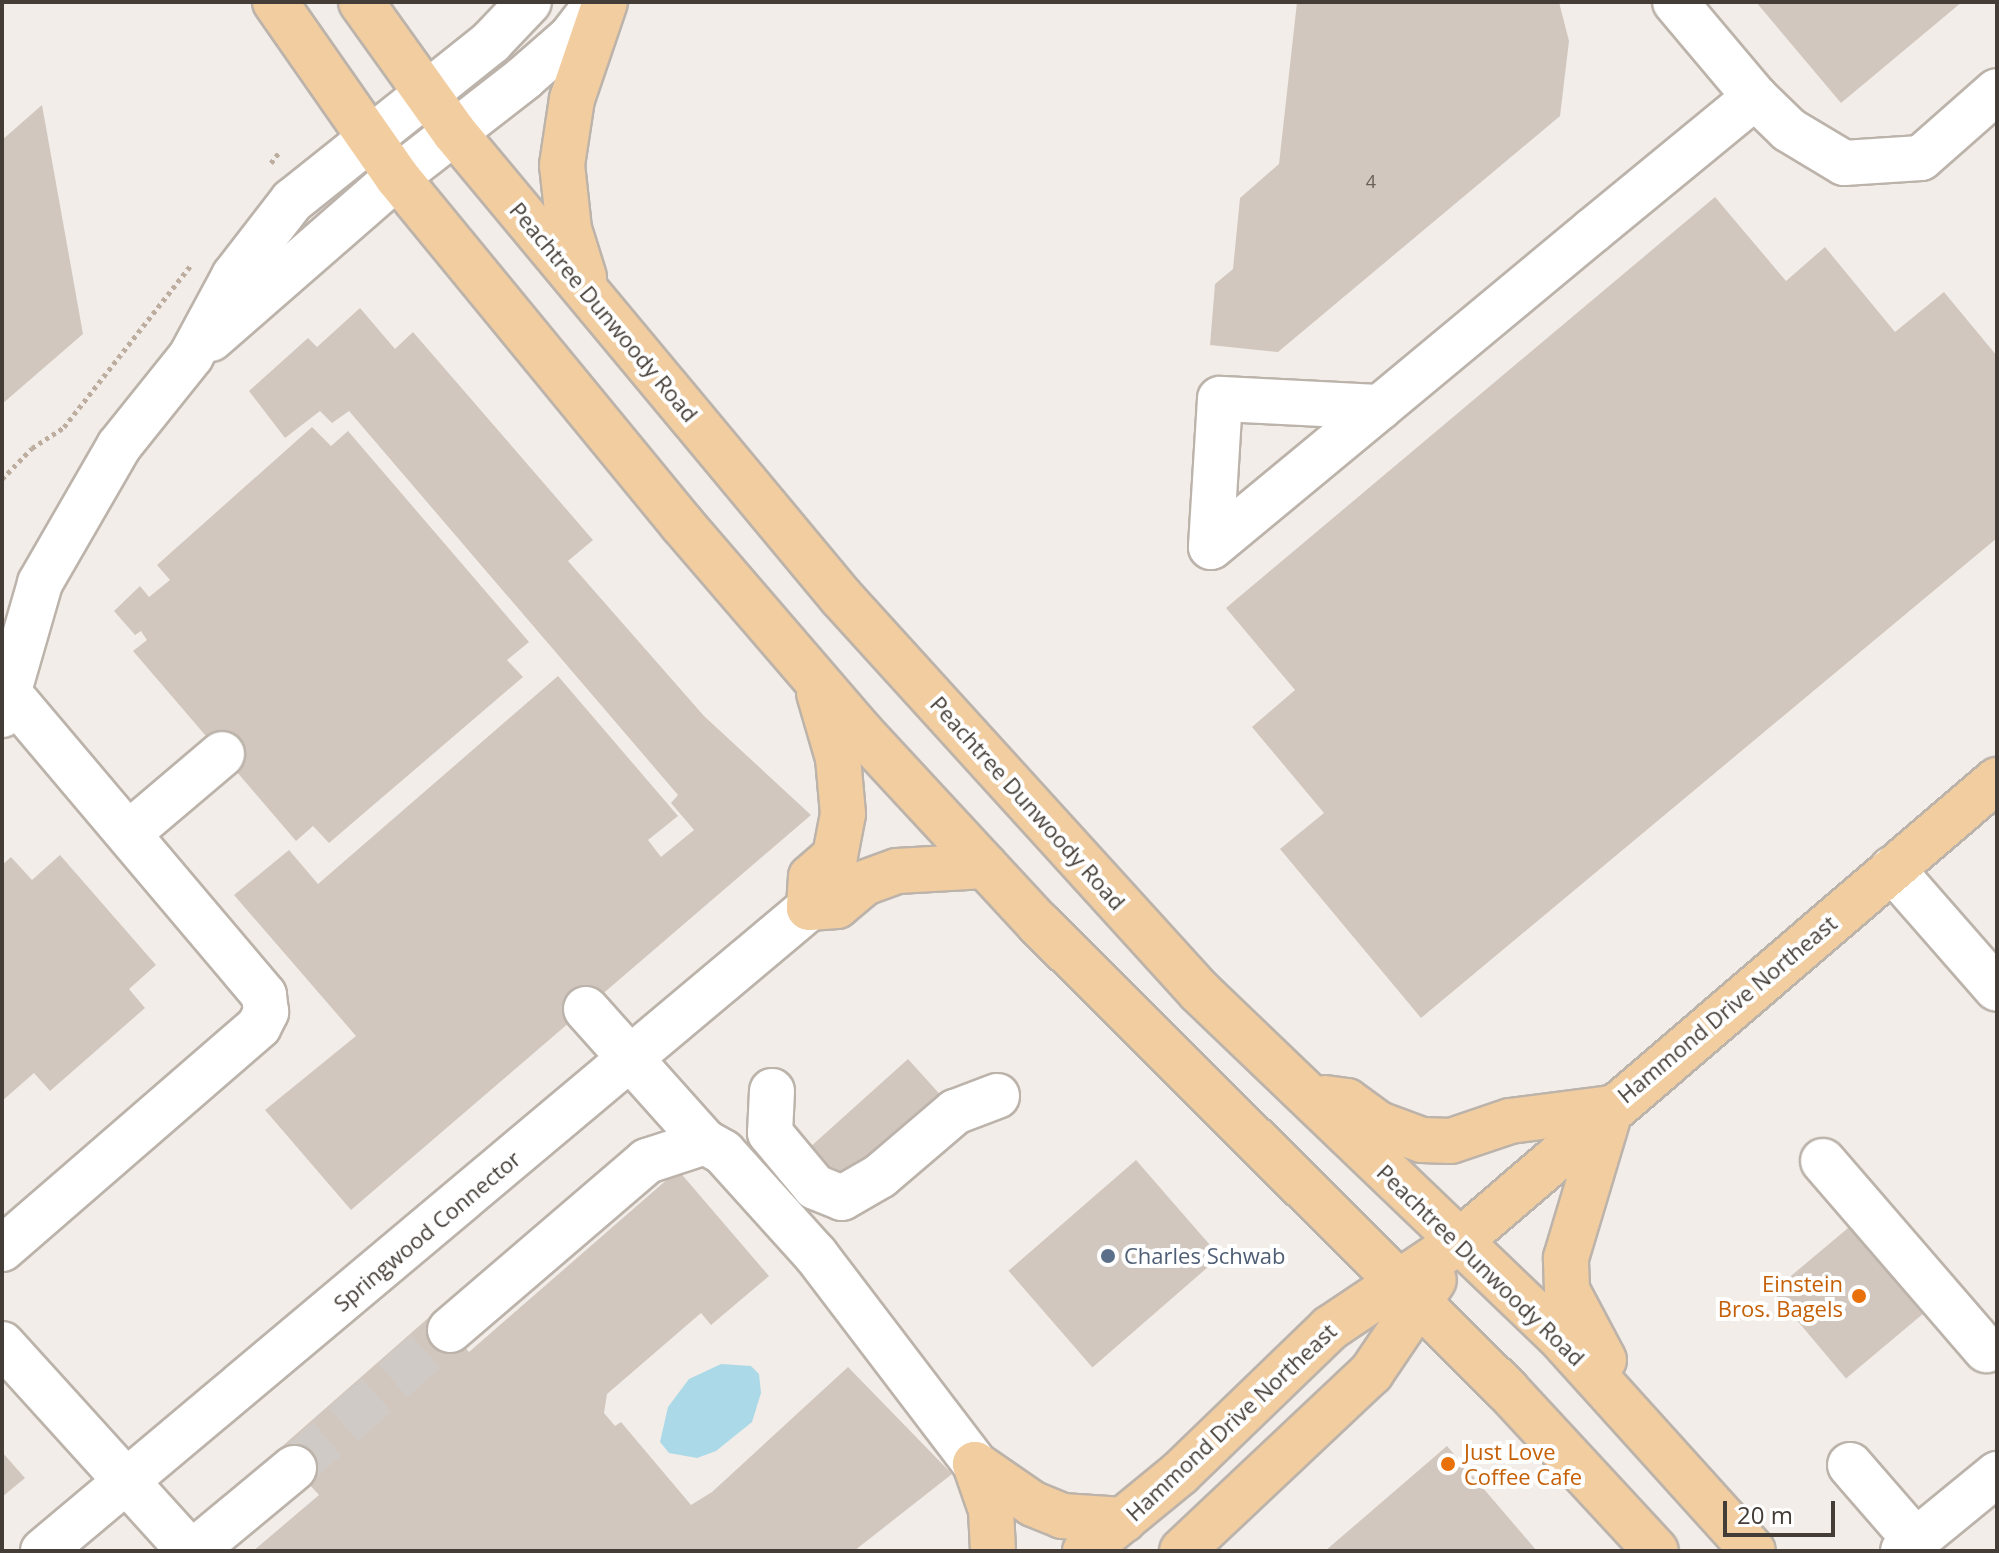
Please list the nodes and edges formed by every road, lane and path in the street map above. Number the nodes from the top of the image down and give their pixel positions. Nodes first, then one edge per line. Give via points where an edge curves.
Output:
1 (275, 2) edge
2 (361, 2) edge
3 (529, 2) edge
4 (598, 2) edge
5 (605, 2) edge
6 (1675, 2) edge
7 (1997, 91) edge
8 (428, 95) junction
9 (1755, 97) junction
10 (454, 132) junction
11 (369, 140) junction
12 (280, 151) dead end
13 (260, 176) dead end
14 (397, 177) junction
15 (201, 252) dead end
16 (589, 295) junction
17 (191, 356) junction
18 (1380, 407) dead end
19 (2, 479) edge
20 (814, 676) junction
21 (4, 703) edge
22 (222, 754) dead end
23 (1997, 780) edge
24 (129, 833) junction
25 (985, 866) junction
26 (1892, 869) junction
27 (809, 908) junction
28 (1997, 989) edge
29 (586, 1009) dead end
30 (630, 1061) junction
31 (772, 1091) dead end
32 (1305, 1095) junction
33 (997, 1096) dead end
34 (1611, 1108) junction
35 (705, 1142) junction
36 (1823, 1161) dead end
37 (1460, 1241) junction
38 (2, 1249) edge
39 (1408, 1292) junction
40 (450, 1330) tunnel mouth
41 (2, 1344) edge
42 (1986, 1350) dead end
43 (1648, 1434) junction
44 (975, 1464) junction
45 (1850, 1465) dead end
46 (294, 1468) tunnel mouth
47 (1997, 1474) edge
48 (126, 1481) junction
49 (1124, 1520) junction
50 (1921, 1544) edge
51 (43, 1551) edge
52 (192, 1551) edge
53 (993, 1551) edge
54 (1085, 1551) edge
55 (1182, 1551) edge
56 (1656, 1551) edge
57 (1753, 1551) edge

1 - 11 main road
2 - 8 main road, Peachtree Dunwoody Road
3 - 8 street
4 - 10 street via 571,37
5 - 16 main road via 572,99 562,165 569,229
6 - 9 street
7 - 9 street via 1921,158 1844,163 1789,130
8 - 10 main road, Peachtree Dunwoody Road
8 - 11 street
9 - 18 street
10 - 14 street
10 - 16 main road, Peachtree Dunwoody Road
11 - 14 main road
11 - 17 street via 292,201 234,276
12 - 13 path
14 - 17 street
14 - 20 main road
15 - 19 path via 64,427 32,448
16 - 32 main road, Peachtree Dunwoody Road via 841,597 1199,991
17 - 21 street via 119,446 47,570 26,621
20 - 25 main road
20 - 27 main road via 844,794 835,856 811,877
21 - 24 street
22 - 24 street
23 - 26 main road, Hammond Drive Northeast
24 - 38 street via 264,995 266,1012 259,1026
25 - 27 main road via 897,871 864,883 837,906
25 - 39 main road
26 - 28 street
26 - 34 main road, Hammond Drive Northeast
27 - 30 street, Springwood Connector
29 - 30 street
30 - 35 street
30 - 48 street, Springwood Connector
31 - 33 street via 770,1133 815,1187 842,1198 880,1176 955,1112
32 - 34 main road via 1347,1101 1379,1124 1422,1140 1451,1141 1510,1121
32 - 37 main road, Peachtree Dunwoody Road
34 - 37 main road, Hammond Drive Northeast
34 - 43 main road via 1566,1258 1567,1290
35 - 40 street via 647,1161
35 - 44 street via 723,1152 816,1255
36 - 42 street
37 - 39 main road, Hammond Drive Northeast
37 - 43 main road, Peachtree Dunwoody Road via 1557,1334
39 - 49 main road, Hammond Drive Northeast via 1330,1328
39 - 55 main road, Hammond Drive Northeast via 1371,1373
39 - 56 main road
41 - 48 street
43 - 57 main road, Peachtree Dunwoody Road
44 - 49 main road via 1033,1504 1062,1516
44 - 53 main road via 991,1510
45 - 50 street
46 - 52 street
47 - 50 street
48 - 51 street, Springwood Connector
48 - 52 street
49 - 54 main road, Hammond Drive Northeast

